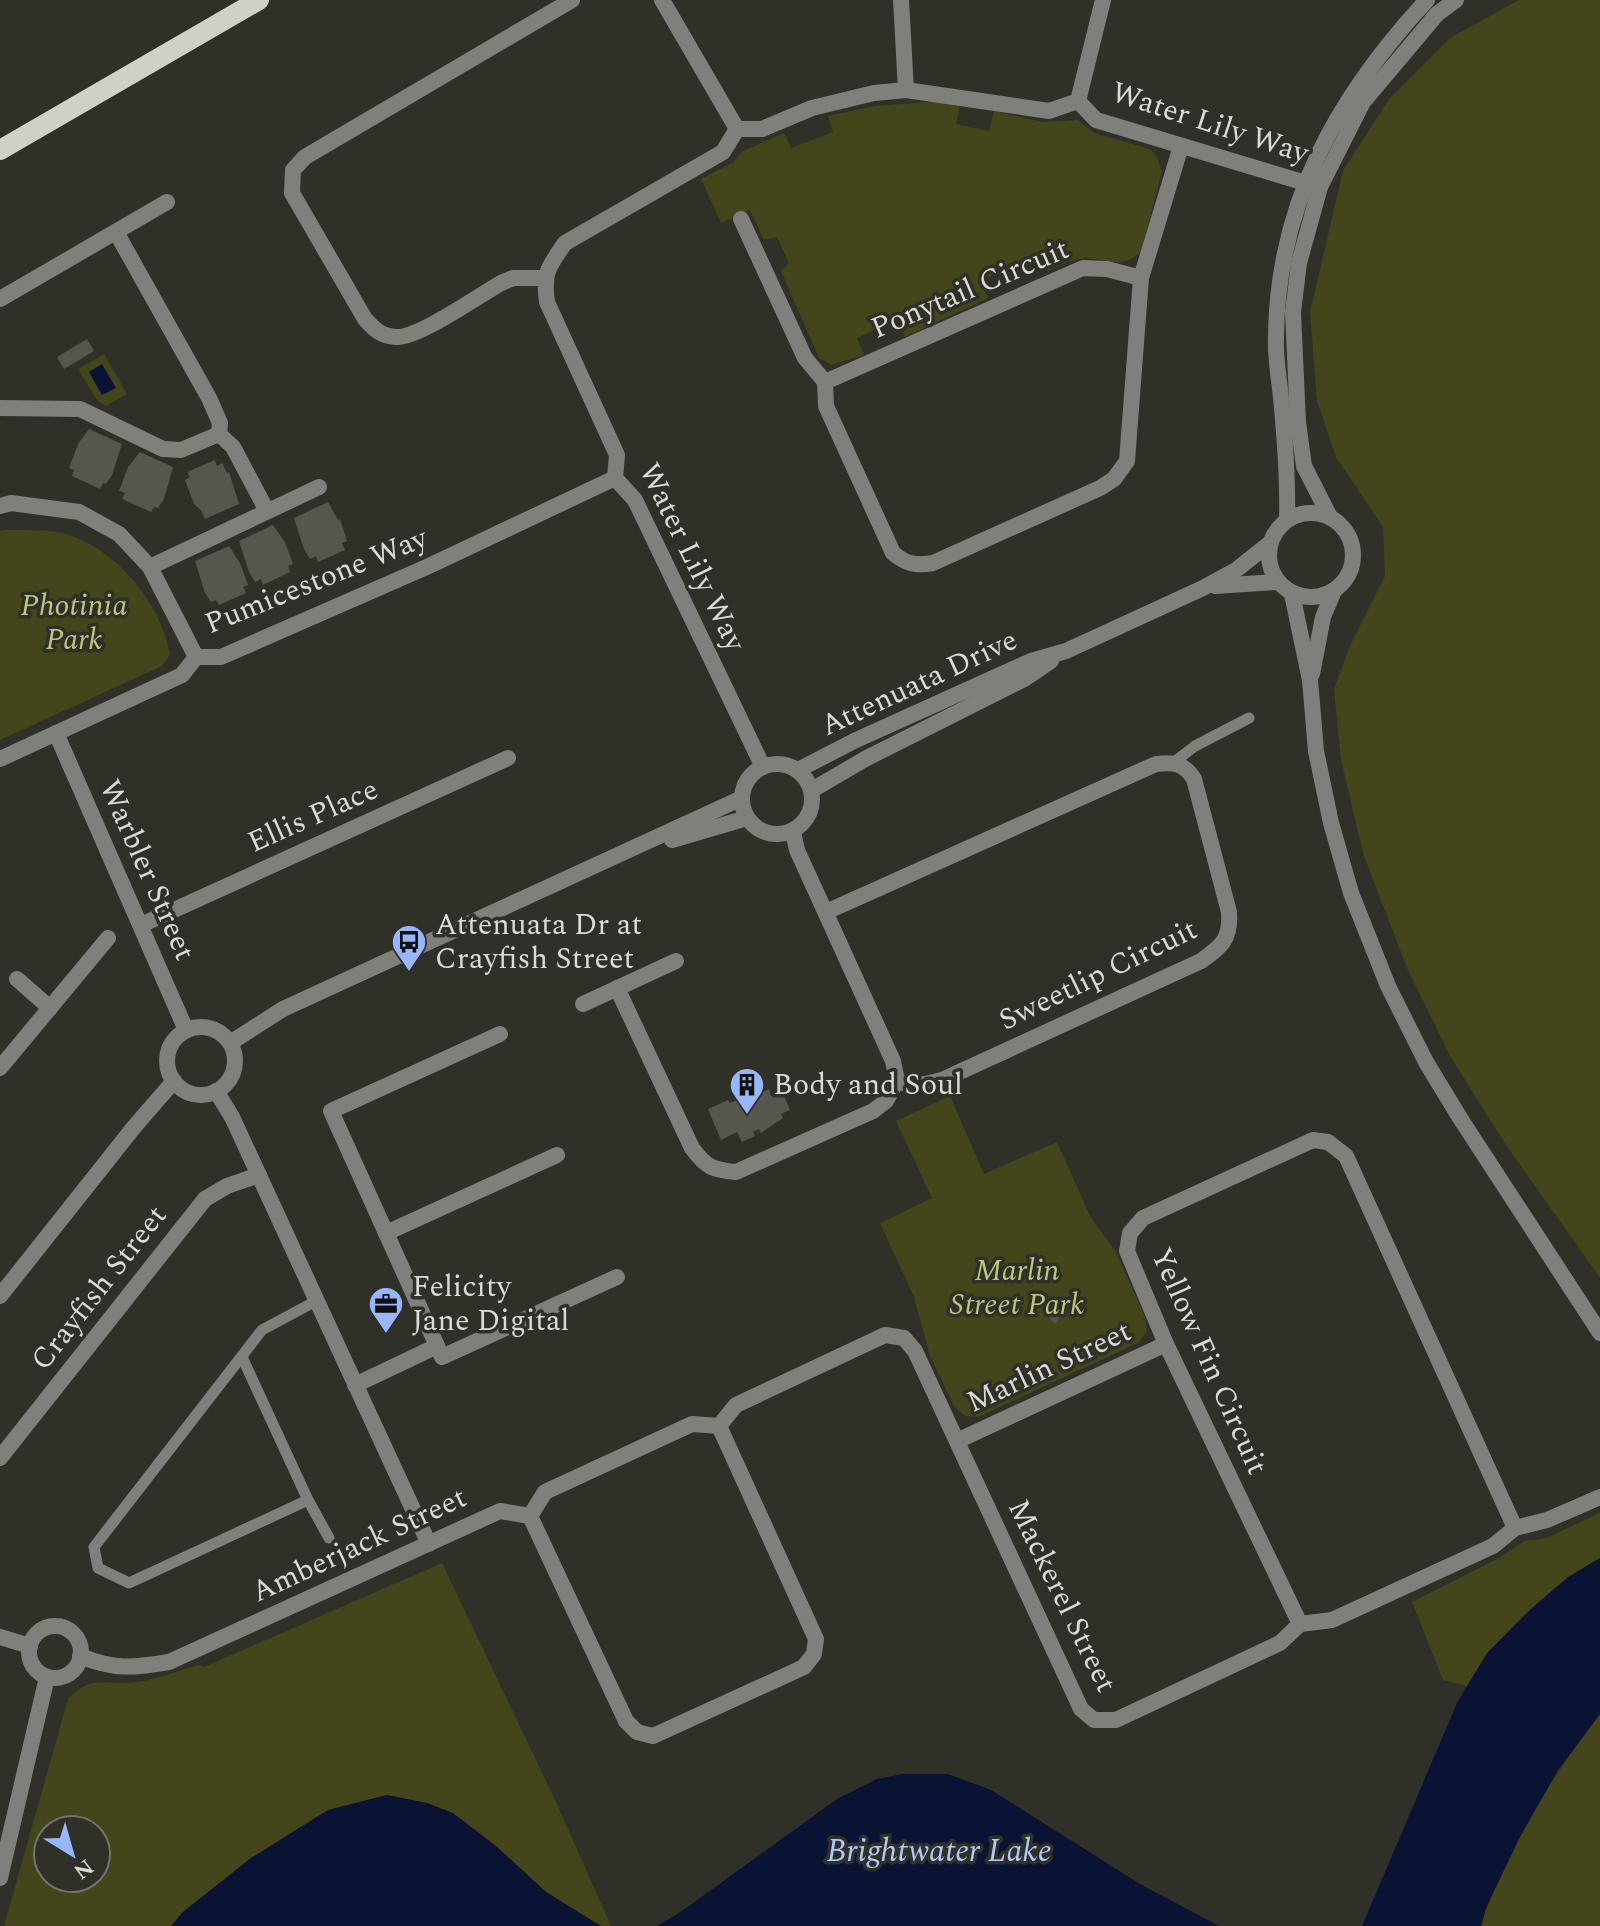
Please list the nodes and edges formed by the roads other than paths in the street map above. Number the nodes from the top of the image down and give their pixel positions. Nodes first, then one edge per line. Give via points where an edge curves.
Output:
1 (259, 0) edge
2 (572, 0) edge
3 (662, 0) edge
4 (901, 0) edge
5 (1103, 0) edge
6 (1427, 0) edge
7 (1456, 0) edge
8 (906, 90) junction
9 (1078, 101) junction
10 (737, 129) junction
11 (1181, 146) junction
12 (0, 150) edge
13 (1312, 185) junction
14 (167, 202) dead end
15 (741, 219) dead end
16 (116, 232) junction
17 (544, 278) junction
18 (1141, 278) junction
19 (0, 299) edge
20 (825, 382) junction
21 (0, 408) edge
22 (219, 434) junction
23 (615, 478) junction
24 (319, 487) dead end
25 (0, 506) edge
26 (267, 511) junction
27 (1330, 517) junction
28 (1287, 520) junction
29 (1270, 543) junction
30 (150, 567) junction
31 (1277, 582) junction
32 (1203, 588) junction
33 (1334, 591) junction
34 (1292, 594) junction
35 (1066, 651) junction
36 (196, 657) junction
37 (1310, 680) junction
38 (1249, 718) dead end
39 (56, 733) junction
40 (508, 758) dead end
41 (0, 759) edge
42 (1174, 762) junction
43 (763, 767) junction
44 (798, 770) junction
45 (812, 790) junction
46 (742, 798) junction
47 (747, 818) junction
48 (793, 832) junction
49 (624, 854) junction
50 (826, 912) junction
51 (141, 925) junction
52 (108, 938) dead end
53 (676, 961) dead end
54 (17, 979) dead end
55 (617, 988) junction
56 (583, 1004) dead end
57 (50, 1008) junction
58 (186, 1030) junction
59 (500, 1034) dead end
60 (230, 1043) junction
61 (0, 1068) edge
62 (174, 1081) junction
63 (897, 1081) junction
64 (216, 1091) junction
65 (557, 1155) dead end
66 (259, 1175) junction
67 (386, 1233) junction
68 (617, 1277) dead end
69 (0, 1296) edge
70 (316, 1301) junction
71 (1600, 1333) edge
72 (1166, 1344) junction
73 (437, 1346) junction
74 (242, 1357) junction
75 (355, 1385) junction
76 (719, 1426) junction
77 (957, 1441) junction
78 (0, 1458) edge
79 (1600, 1497) edge
80 (308, 1500) junction
81 (530, 1516) junction
82 (1515, 1528) junction
83 (329, 1538) dead end
84 (429, 1544) junction
85 (1300, 1624) junction
86 (0, 1637) edge
87 (30, 1646) junction
88 (80, 1656) junction
89 (47, 1677) junction
90 (0, 1878) edge

1 - 12 main road
2 - 17 street via 305,157 293,170 292,193 365,319 379,334 399,338 417,333 501,283
3 - 10 street
4 - 8 street
5 - 9 street
6 - 13 street via 1348,98
7 - 13 street via 1437,14 1363,102
8 - 9 street, Water Lily Way via 1049,111
8 - 10 street, Water Lily Way via 812,108 762,129
9 - 11 street, Water Lily Way via 1096,120
10 - 17 street via 723,152 565,243
11 - 13 street, Water Lily Way
11 - 18 street
13 - 27 street via 1293,312 1294,363 1304,466
13 - 28 street via 1283,249 1276,338
14 - 16 street
15 - 20 street via 805,358
16 - 19 street
16 - 22 street via 209,398
17 - 23 street, Water Lily Way via 548,304 617,455
18 - 20 street, Ponytail Circuit via 1083,268
18 - 20 street via 1127,461 1114,479 933,563 904,562 893,553 826,406
21 - 22 street via 80,409 163,449 181,450
22 - 26 street via 233,447
23 - 36 street, Pumicestone Way via 221,657
23 - 43 street, Water Lily Way via 635,500
24 - 26 street
25 - 30 street via 79,512 119,534
26 - 30 street
27 - 28 street via 1305,513
27 - 33 street via 1347,532 1354,557 1345,582
28 - 29 street
29 - 31 street via 1268,558
29 - 32 street, Attenuata Drive
30 - 36 street
31 - 32 street, Attenuata Drive
31 - 34 street
32 - 35 street, Attenuata Drive
33 - 34 street via 1314,598
33 - 37 street
34 - 37 street
35 - 44 street, Attenuata Drive via 1031,661
35 - 45 street, Attenuata Drive via 1026,678
36 - 39 street, Pumicestone Way via 182,675
37 - 71 street via 1316,751 1331,823 1351,893 1388,986 1426,1062
38 - 42 lane
39 - 41 street, Pumicestone Way
39 - 51 street, Warbler Street
40 - 51 street, Ellis Place
42 - 50 street via 1156,764
42 - 63 street, Sweetlip Circuit via 1194,779 1229,912 1230,930 1220,947 1201,961 942,1080
43 - 44 street via 787,765
43 - 46 street via 752,774
44 - 45 street
45 - 48 street via 810,815
46 - 47 street
46 - 49 street
47 - 48 street via 767,834
47 - 49 street
48 - 50 street
49 - 60 street via 283,1009
50 - 63 street via 893,1061
51 - 58 street, Warbler Street
52 - 57 street
53 - 55 street
54 - 57 street
55 - 56 street
55 - 63 street via 692,1148 716,1170 736,1172 873,1111
57 - 61 street
58 - 60 street via 215,1030
58 - 62 street via 168,1056
59 - 67 street via 331,1111
60 - 64 street via 234,1064
62 - 64 street via 196,1094
62 - 69 street
64 - 66 street
65 - 67 street
66 - 70 street
66 - 78 street, Crayfish Street via 205,1199
67 - 73 street
68 - 73 street via 442,1357
70 - 74 lane via 262,1330
70 - 75 street
72 - 77 street, Marlin Street
72 - 82 street, Yellow Fin Circuit via 1127,1251 1130,1233 1157,1211 1313,1140 1328,1142 1346,1156
72 - 85 street, Yellow Fin Circuit
73 - 75 street
74 - 80 lane
74 - 80 lane via 94,1547 98,1568 129,1583
75 - 84 street
76 - 77 street, Mackerel Street via 736,1405 885,1335 904,1338 915,1351
76 - 81 street via 692,1424 545,1492
76 - 81 street via 816,1639 814,1654 804,1667 653,1736 637,1732 626,1721
77 - 85 street, Mackerel Street via 1081,1709 1094,1720 1116,1720 1280,1643
79 - 82 street, Mackerel Street
80 - 83 lane
81 - 84 street, Amberjack Street via 500,1511
82 - 85 street, Mackerel Street via 1493,1546 1332,1620
84 - 88 street, Amberjack Street via 169,1662 125,1668
86 - 87 street
87 - 88 street via 40,1631 56,1626 72,1633
87 - 89 street via 31,1661
88 - 89 street via 69,1674
89 - 90 street

